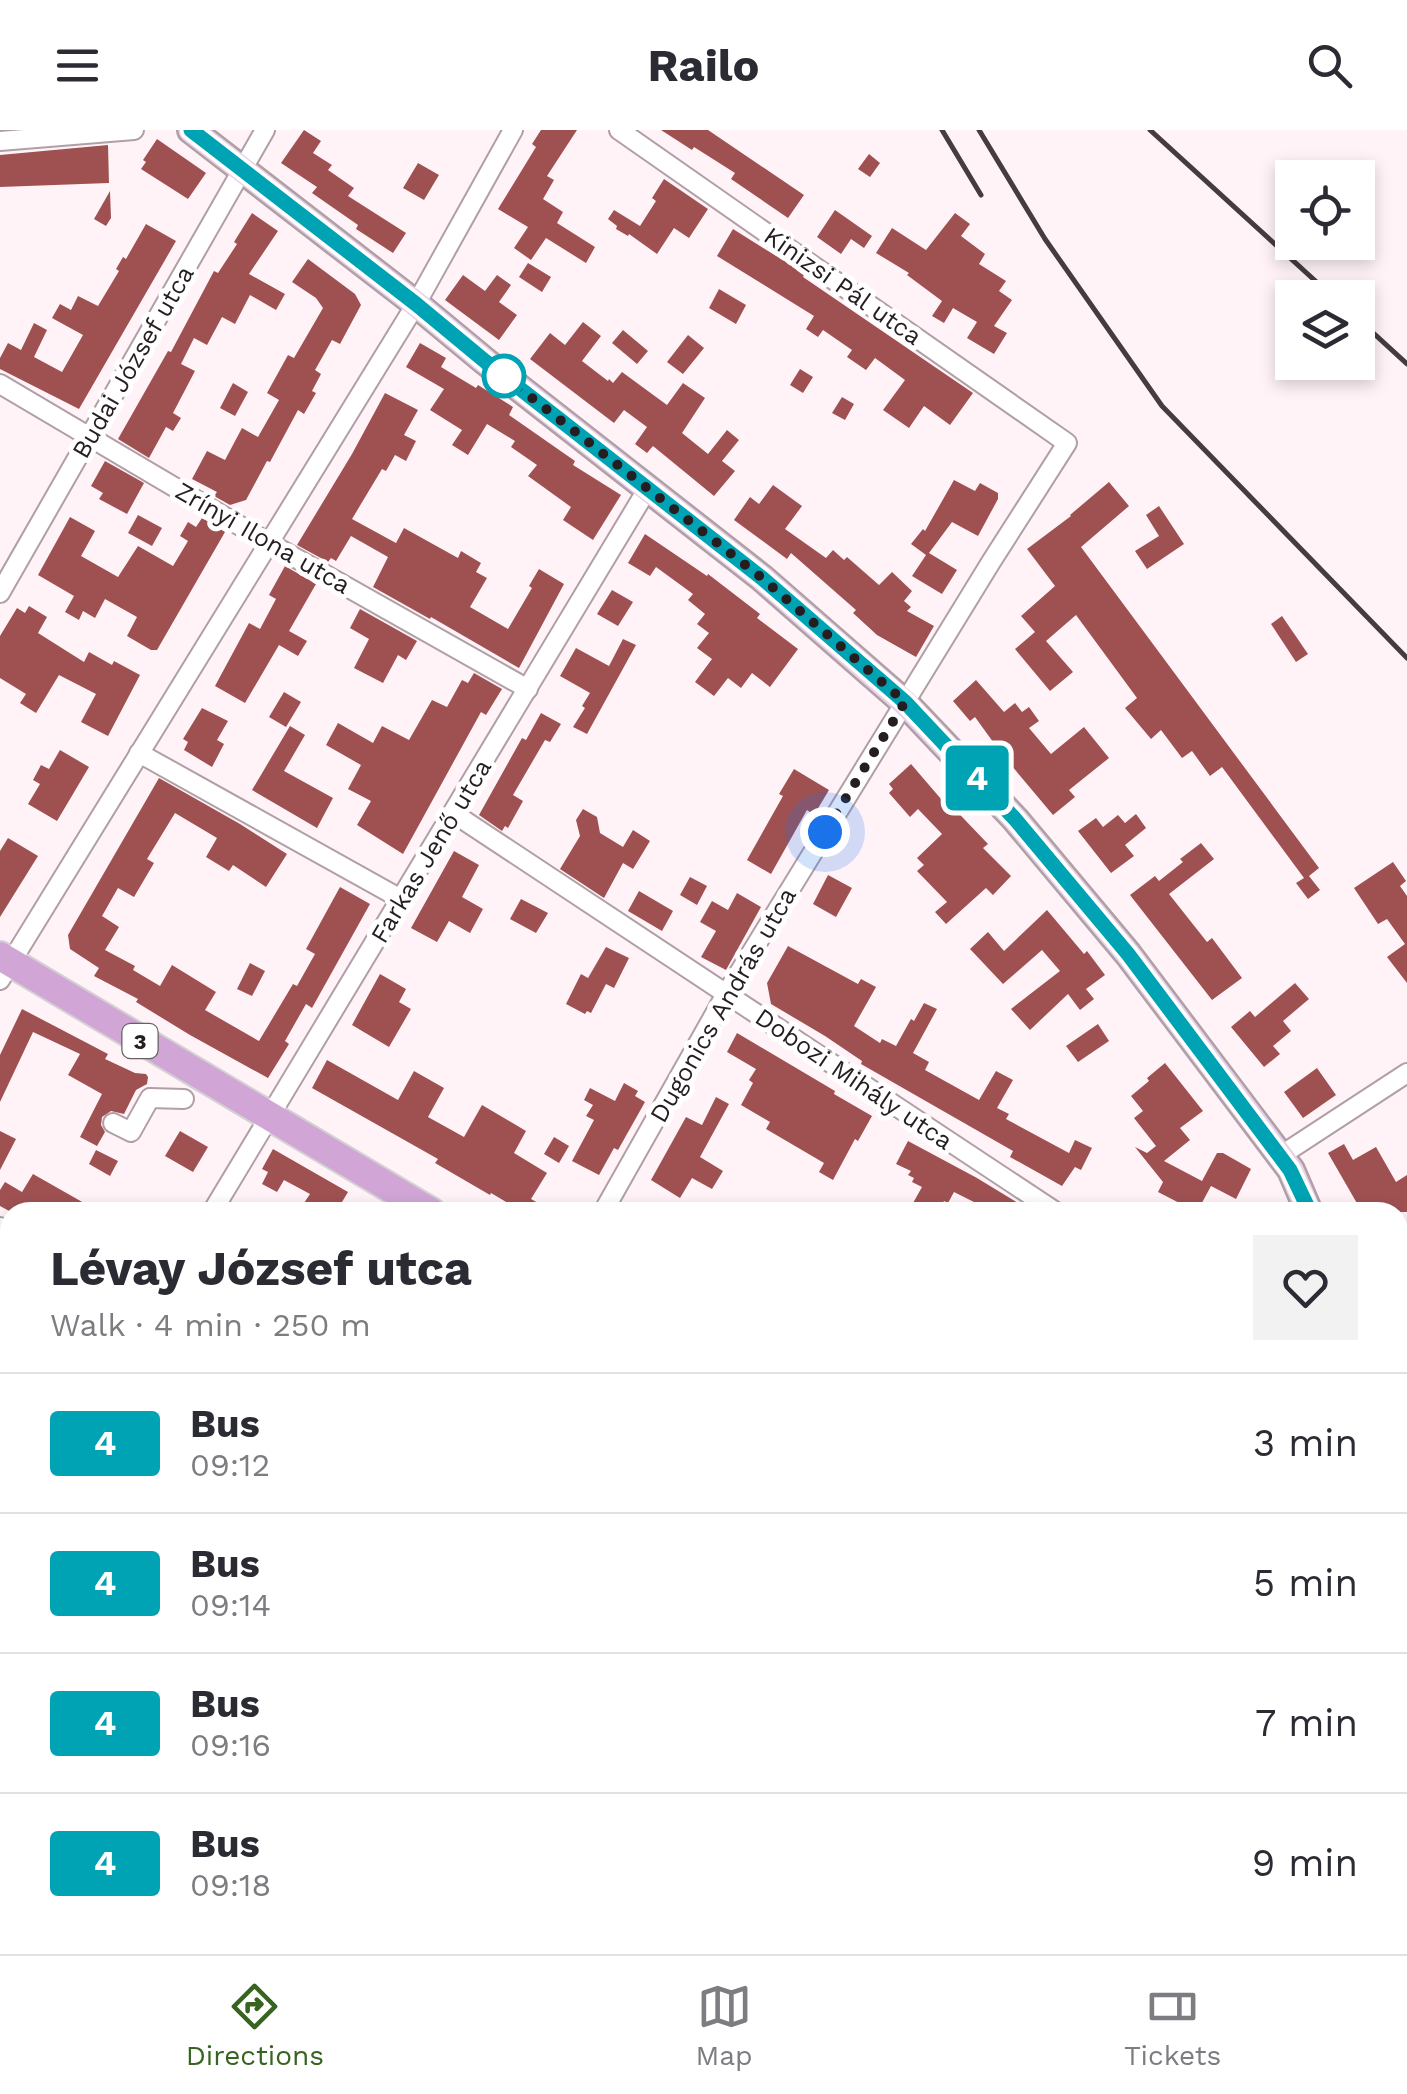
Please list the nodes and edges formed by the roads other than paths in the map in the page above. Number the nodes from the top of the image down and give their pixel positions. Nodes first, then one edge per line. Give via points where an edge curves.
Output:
1 (134, 130) edge
2 (191, 130) edge
3 (265, 130) edge
4 (513, 130) edge
5 (619, 130) edge
6 (0, 141) edge
7 (243, 170) junction
8 (416, 304) junction
9 (0, 384) edge
10 (90, 437) junction
11 (1068, 443) joint
12 (648, 488) junction
13 (269, 543) junction
14 (0, 593) edge
15 (528, 689) junction
16 (905, 702) junction
17 (139, 753) junction
18 (453, 813) junction
19 (401, 899) junction
20 (3, 966) edge
21 (726, 994) junction
22 (1407, 1072) edge
23 (184, 1099) dead end
24 (271, 1116) junction
25 (113, 1123) dead end
26 (1280, 1156) junction
27 (218, 1202) edge
28 (414, 1202) edge
29 (609, 1202) edge
30 (1041, 1202) edge
31 (1305, 1202) edge

1 - 6 street
2 - 7 street
3 - 7 street, Budai József utca
4 - 8 street
5 - 11 street, Kinizsi Pál utca
7 - 8 street
7 - 10 street, Budai József utca
8 - 12 street
8 - 13 street
9 - 10 street, Zrínyi Ilona utca
10 - 13 street, Zrínyi Ilona utca
10 - 14 street, Budai József utca
11 - 16 street, Dugonics András utca
12 - 15 street, Farkas Jenő utca
12 - 16 street
13 - 15 street, Zrínyi Ilona utca
13 - 17 street
15 - 18 street, Farkas Jenő utca
16 - 21 street, Dugonics András utca
16 - 26 street via 1128,954
17 - 19 street
17 - 20 street
18 - 19 street, Farkas Jenő utca
18 - 21 street, Dobozi Mihály utca
19 - 24 street, Farkas Jenő utca
20 - 24 main road, 3
21 - 29 street, Dugonics András utca
21 - 30 street, Dobozi Mihály utca
22 - 26 street
23 - 25 street via 154,1095 131,1132
24 - 27 street, Farkas Jenő utca
24 - 28 main road, 3
26 - 31 street

